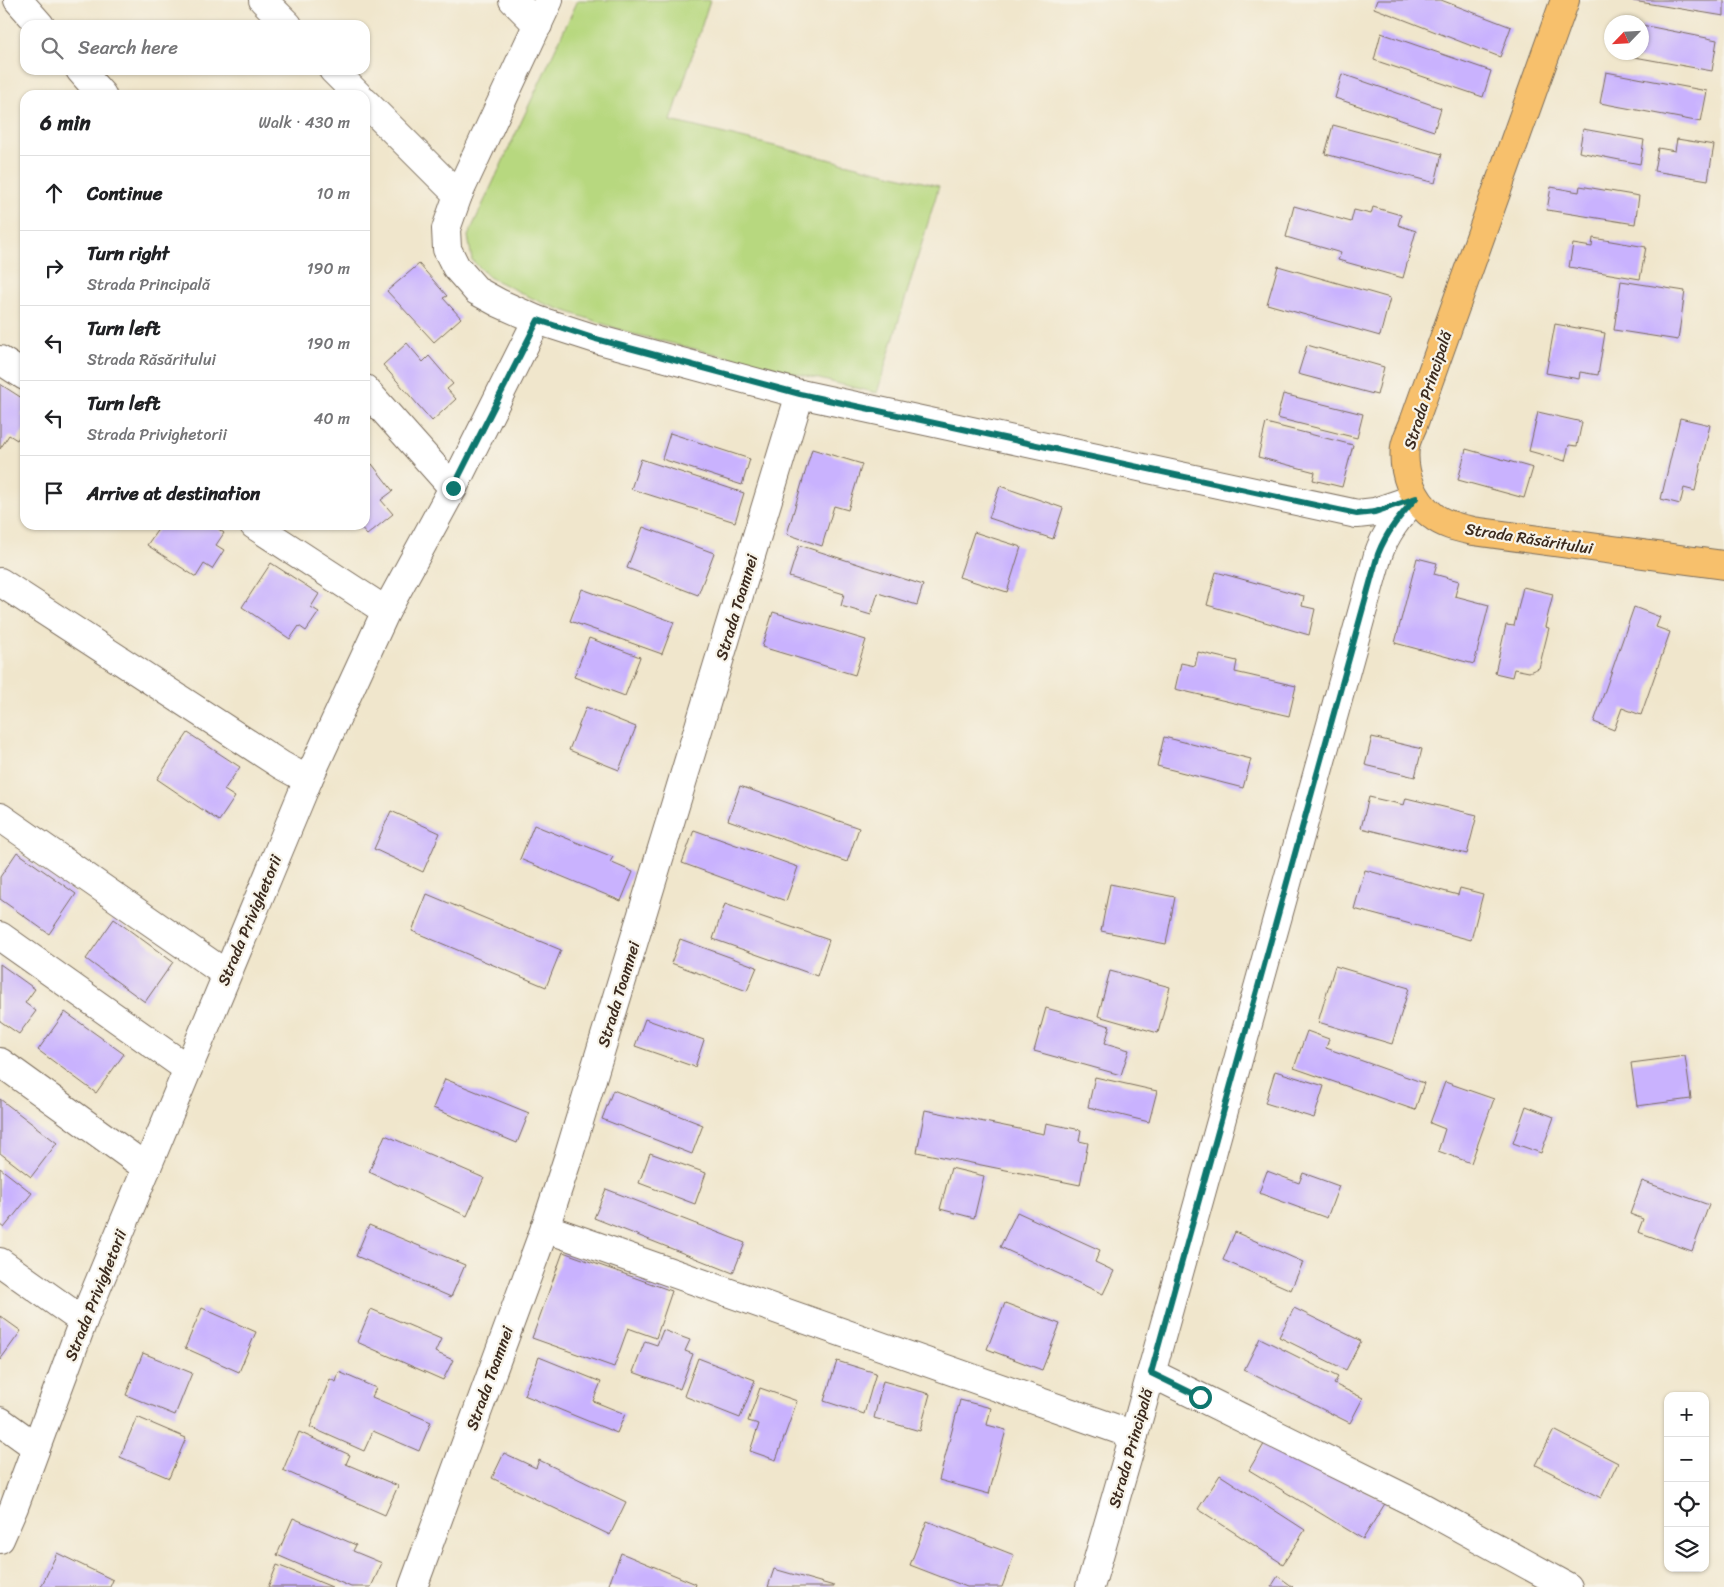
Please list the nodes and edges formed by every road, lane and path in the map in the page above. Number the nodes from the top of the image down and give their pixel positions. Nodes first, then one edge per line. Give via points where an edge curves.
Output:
1 (18, 0) edge
2 (263, 0) edge
3 (513, 0) edge
4 (549, 0) edge
5 (1565, 0) edge
6 (36, 20) edge
7 (283, 20) edge
8 (538, 25) junction
9 (84, 75) edge
10 (338, 75) edge
11 (98, 90) edge
12 (353, 90) edge
13 (370, 107) edge
14 (458, 195) junction
15 (538, 320) junction
16 (0, 360) edge
17 (20, 373) edge
18 (800, 394) junction
19 (370, 395) edge
20 (453, 488) junction
21 (1416, 498) junction
22 (262, 530) edge
23 (1724, 565) edge
24 (0, 582) edge
25 (386, 611) junction
26 (308, 780) junction
27 (0, 817) edge
28 (0, 936) edge
29 (226, 974) junction
30 (0, 1062) edge
31 (188, 1069) junction
32 (147, 1168) junction
33 (544, 1228) junction
34 (0, 1262) edge
35 (83, 1321) junction
36 (1151, 1373) junction
37 (0, 1421) edge
38 (1134, 1435) junction
39 (36, 1447) junction
40 (0, 1538) edge
41 (413, 1587) edge
42 (1090, 1587) edge
43 (1568, 1587) edge

1 - 6 street
2 - 7 street
3 - 8 street
4 - 8 street
5 - 21 main road, Strada Principală via 1405,446 1406,473
8 - 14 street
9 - 11 street
10 - 12 street
13 - 14 street
14 - 15 street via 446,229 448,248 456,267 477,291
15 - 18 street via 596,339
15 - 20 street, Strada Privighetorii
16 - 17 street
18 - 21 street via 1357,514 1375,512
18 - 33 street, Strada Toamnei
19 - 20 street
20 - 25 street, Strada Privighetorii
21 - 23 main road, Strada Răsăritului via 1434,517 1473,531
21 - 36 street, Strada Principală via 1391,526 1378,554
22 - 25 street
24 - 26 street
25 - 26 street, Strada Privighetorii
26 - 29 street, Strada Privighetorii
27 - 29 street
28 - 31 street
29 - 31 street, Strada Privighetorii
30 - 32 street
31 - 32 street, Strada Privighetorii
32 - 35 street, Strada Privighetorii
33 - 38 street
33 - 41 street, Strada Toamnei
34 - 35 street
35 - 39 street, Strada Privighetorii
36 - 38 street, Strada Principală
36 - 43 street via 1415,1503
37 - 39 street
38 - 42 street, Strada Principală
39 - 40 street, Strada Privighetorii

